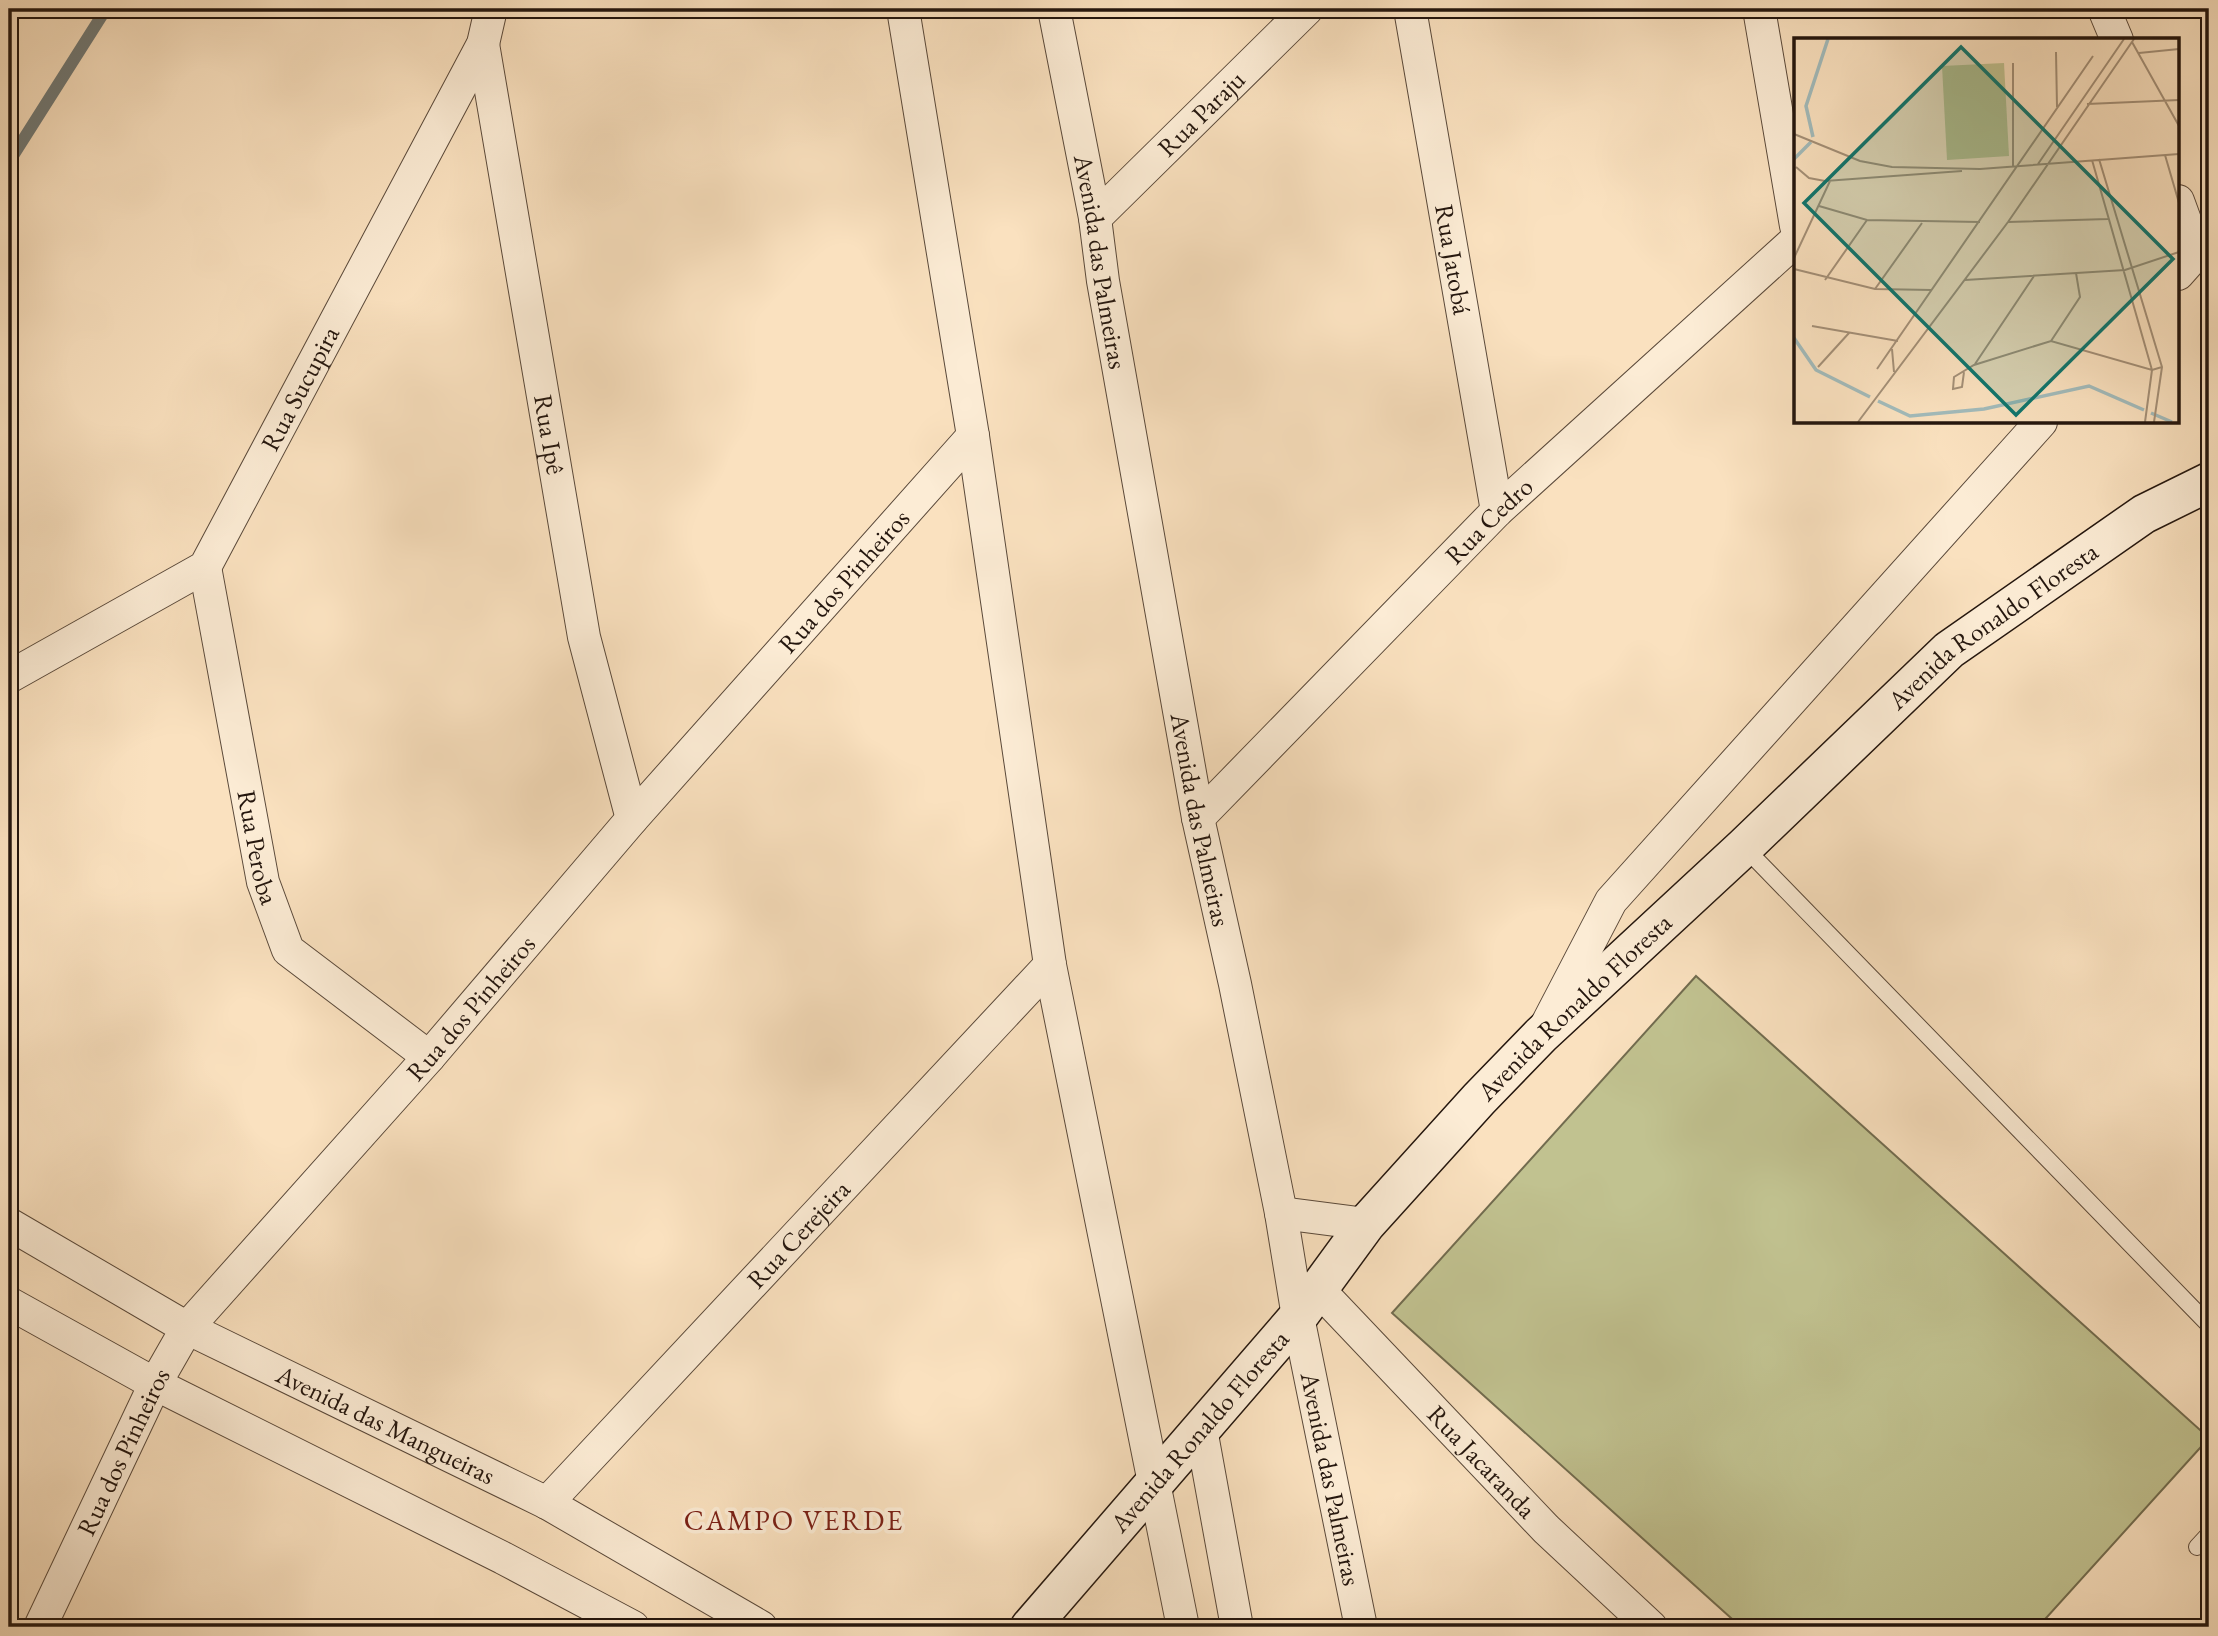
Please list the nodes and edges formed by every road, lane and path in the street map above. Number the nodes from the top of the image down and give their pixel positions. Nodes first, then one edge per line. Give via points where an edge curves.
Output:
1 (491, 9) edge
2 (903, 9) edge
3 (1054, 9) edge
4 (1307, 9) edge
5 (1410, 9) edge
6 (1759, 9) edge
7 (2104, 9) edge
8 (2115, 38) edge
9 (483, 44) junction
10 (2180, 207) edge
11 (1794, 214) edge
12 (1095, 218) junction
13 (1794, 242) edge
14 (2195, 255) edge
15 (2039, 424) edge
16 (973, 436) junction
17 (2209, 482) edge
18 (1497, 511) junction
19 (205, 567) junction
20 (9, 677) edge
21 (1198, 818) junction
22 (632, 819) junction
23 (1744, 847) junction
24 (1050, 965) junction
25 (1541, 1035) junction
26 (429, 1056) junction
27 (1281, 1213) junction
28 (9, 1224) edge
29 (1366, 1224) junction
30 (9, 1303) edge
31 (1308, 1303) junction
32 (2209, 1325) edge
33 (187, 1328) junction
34 (155, 1384) junction
35 (1202, 1429) junction
36 (1155, 1481) junction
37 (547, 1503) junction
38 (2209, 1534) edge
39 (2197, 1547) dead end
40 (40, 1627) edge
41 (633, 1627) edge
42 (761, 1627) edge
43 (1030, 1627) edge
44 (1184, 1627) edge
45 (1237, 1627) edge
46 (1361, 1627) edge
47 (1651, 1627) edge

1 - 9 street, Rua Sucupira
2 - 16 street
3 - 12 street, Avenida das Palmeiras
4 - 12 street, Rua Paraju
5 - 18 street, Rua Jatobá
6 - 11 street
7 - 8 street
9 - 19 street, Rua Sucupira
9 - 22 street, Rua Ipê via 584,637
10 - 14 street
12 - 21 street, Avenida das Palmeiras
13 - 18 street, Rua Cedro
15 - 25 street via 1611,901
16 - 22 street, Rua dos Pinheiros
16 - 24 street
17 - 23 main road, Avenida Ronaldo Floresta via 2144,514 1949,650
18 - 21 street, Rua Cedro
19 - 20 street
19 - 26 street, Rua Peroba via 263,882 288,950
21 - 27 street, Avenida das Palmeiras
22 - 26 street, Rua dos Pinheiros
23 - 25 main road, Avenida Ronaldo Floresta
23 - 32 lane
24 - 36 street
24 - 37 street, Rua Cerejeira
25 - 29 main road, Avenida Ronaldo Floresta
26 - 33 street, Rua dos Pinheiros
27 - 29 street
27 - 31 street, Avenida das Palmeiras
28 - 33 street, Avenida das Mangueiras
29 - 31 main road, Avenida Ronaldo Floresta
30 - 34 street
31 - 35 main road, Avenida Ronaldo Floresta
31 - 46 street, Avenida das Palmeiras
31 - 47 street, Rua Jacaranda
33 - 34 street, Rua dos Pinheiros
33 - 37 street, Avenida das Mangueiras
34 - 40 street, Rua dos Pinheiros
34 - 41 street
35 - 36 main road, Avenida Ronaldo Floresta
35 - 45 street
36 - 43 main road, Avenida Ronaldo Floresta
36 - 44 street
37 - 42 street, Avenida das Mangueiras
38 - 39 lane

